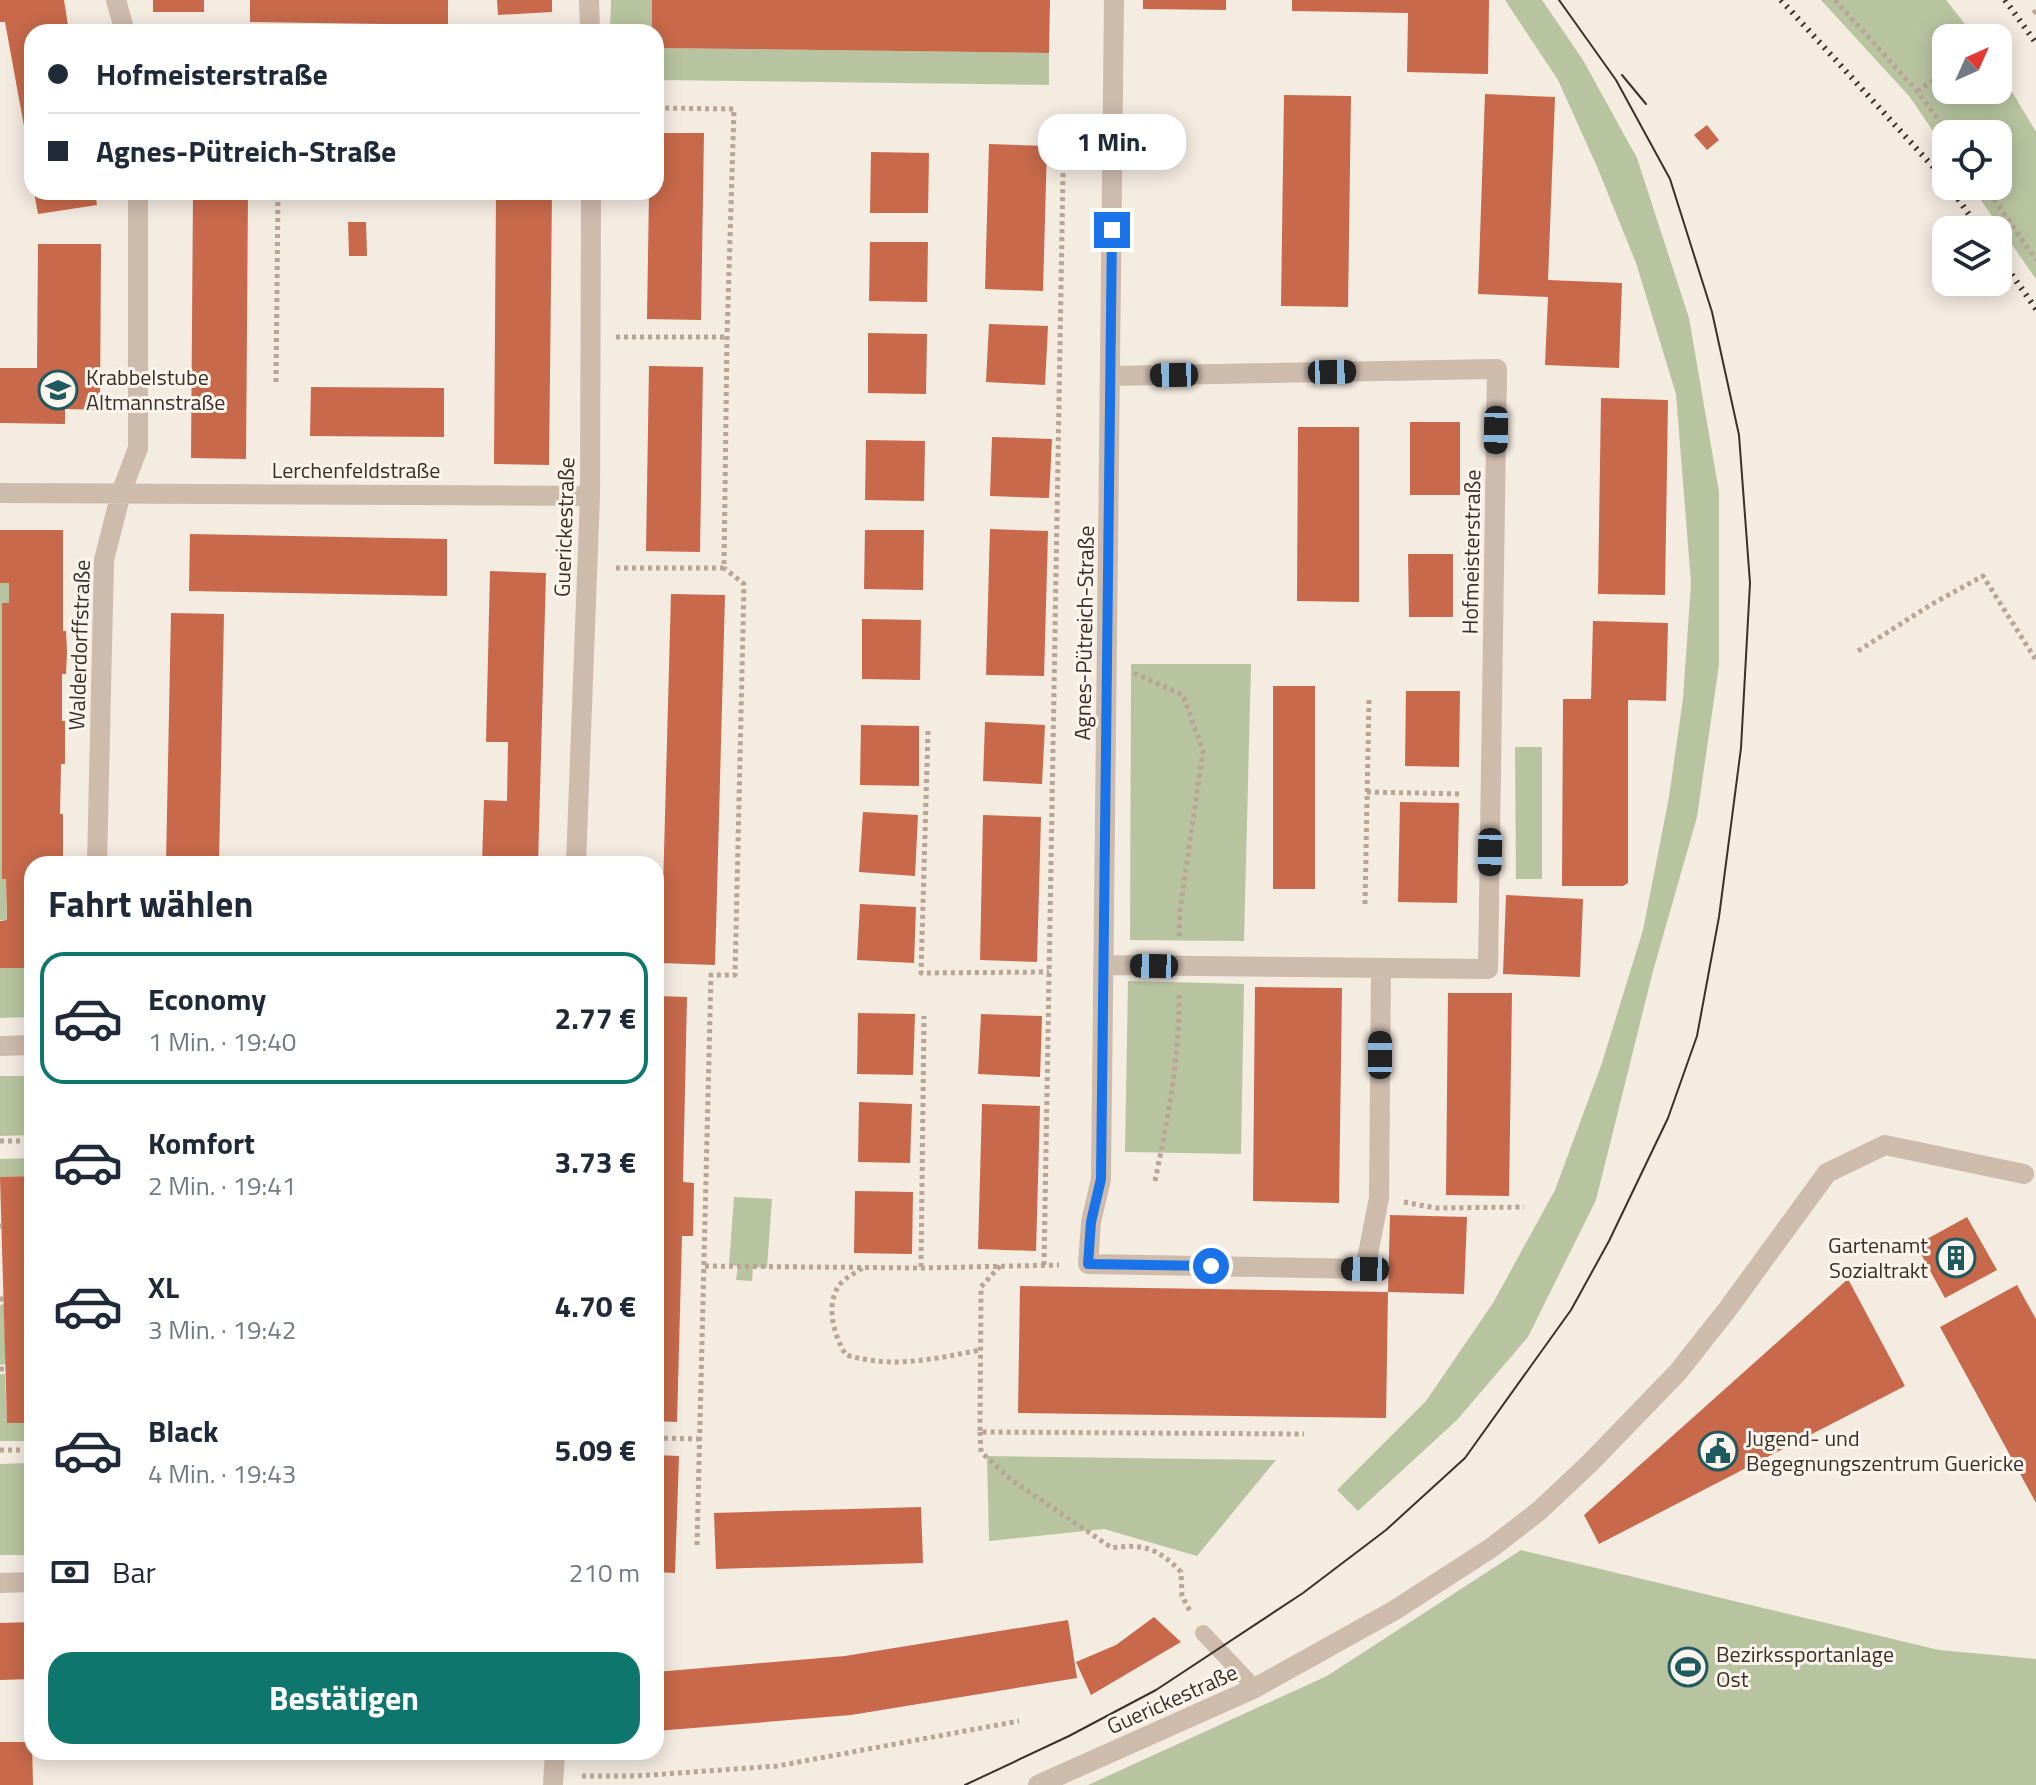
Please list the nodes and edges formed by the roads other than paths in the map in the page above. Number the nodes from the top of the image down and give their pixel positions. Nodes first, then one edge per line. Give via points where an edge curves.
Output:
1 (116, 0) edge
2 (589, 0) edge
3 (1114, 0) edge
4 (123, 24) edge
5 (590, 24) edge
6 (138, 200) edge
7 (591, 200) edge
8 (1110, 376) junction
9 (0, 493) edge
10 (121, 493) junction
11 (590, 496) junction
12 (97, 856) edge
13 (576, 856) edge
14 (1104, 965) junction
15 (1381, 969) junction
16 (24, 1045) edge
17 (0, 1046) edge
18 (2024, 1174) dead end
19 (24, 1582) edge
20 (0, 1583) edge
21 (1203, 1633) road end
22 (1255, 1688) junction
23 (554, 1760) edge
24 (553, 1781) edge
25 (1038, 1785) edge

1 - 4 street
2 - 5 street
3 - 8 street, Agnes-Pütreich-Straße
6 - 10 street, Walderdorffstraße via 138,448
7 - 11 street, Guerickestraße
8 - 14 street, Agnes-Pütreich-Straße
8 - 15 street, Hofmeisterstraße via 1497,369 1488,969
9 - 10 street, Lerchenfeldstraße
10 - 11 street, Lerchenfeldstraße
10 - 12 street, Walderdorffstraße via 104,560
11 - 13 street, Guerickestraße
14 - 15 street, Hofmeisterstraße
14 - 15 street, Agnes-Pütreich-Straße via 1101,1179 1088,1264 1365,1269 1379,1198
16 - 17 street
18 - 22 street, Guerickestraße via 1885,1145 1827,1173 1678,1372 1539,1511 1395,1610
19 - 20 street
21 - 22 lane
22 - 25 street, Guerickestraße
23 - 24 street

